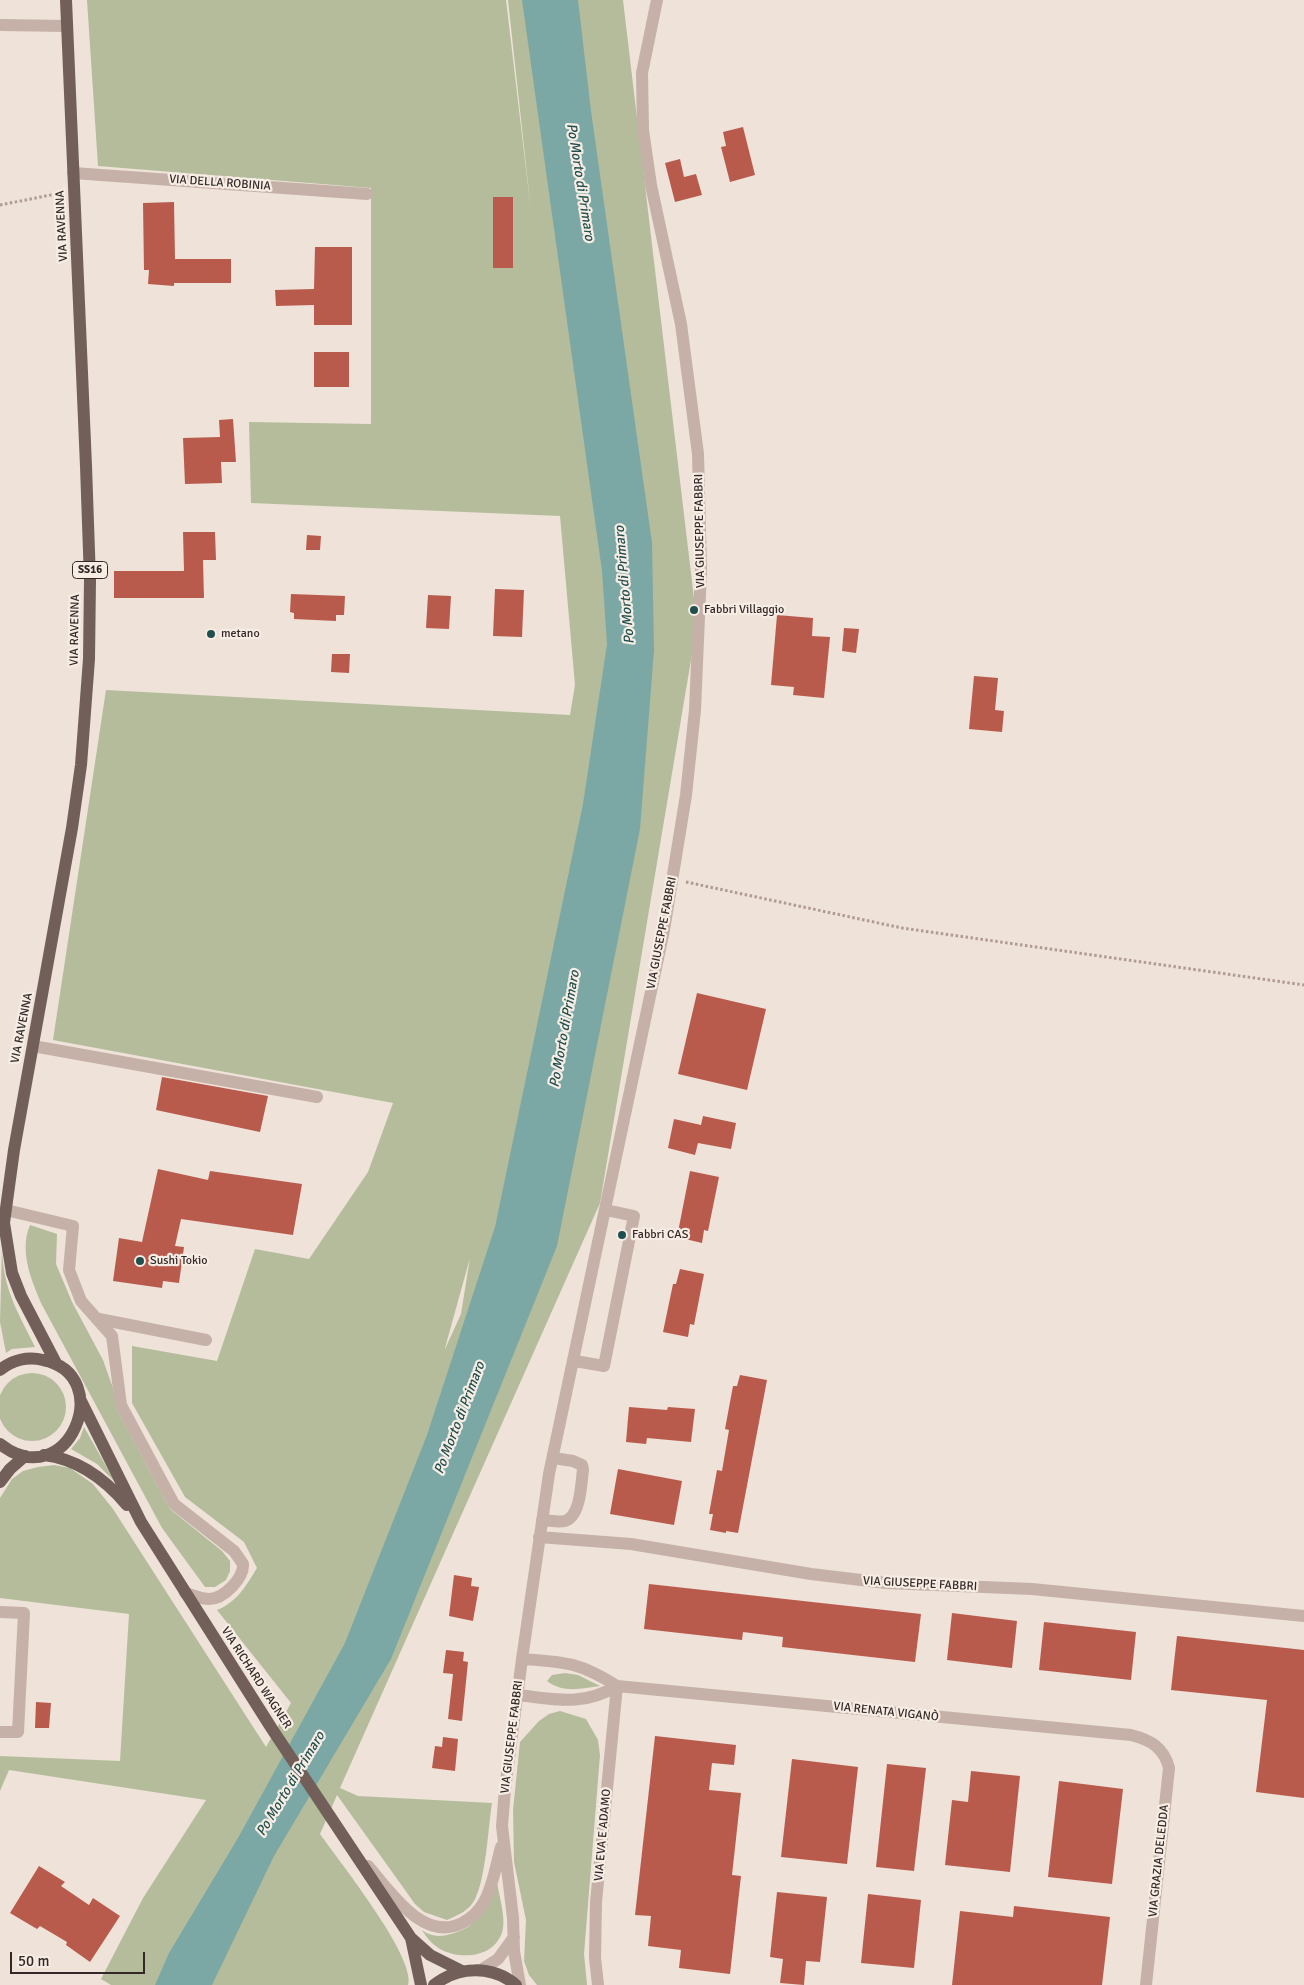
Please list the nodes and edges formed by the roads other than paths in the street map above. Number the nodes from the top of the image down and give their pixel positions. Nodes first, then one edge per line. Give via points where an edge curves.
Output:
1 (66, 0) edge
2 (657, 0) edge
3 (0, 25) edge
4 (67, 26) junction
5 (73, 173) junction
6 (367, 194) dead end
7 (33, 1046) junction
8 (317, 1097) dead end
9 (6, 1210) junction
10 (606, 1210) junction
11 (2, 1228) edge
12 (99, 1319) junction
13 (206, 1340) dead end
14 (575, 1361) junction
15 (57, 1365) junction
16 (0, 1369) edge
17 (81, 1401) junction
18 (0, 1444) edge
19 (44, 1455) junction
20 (25, 1456) junction
21 (553, 1458) junction
22 (0, 1482) edge
23 (542, 1520) junction
24 (141, 1522) junction
25 (539, 1537) junction
26 (185, 1593) junction
27 (0, 1612) edge
28 (1304, 1616) edge
29 (522, 1659) junction
30 (617, 1686) junction
31 (517, 1695) junction
32 (0, 1732) edge
33 (1153, 1744) joint
34 (502, 1840) junction
35 (351, 1847) junction
36 (514, 1937) junction
37 (411, 1938) junction
38 (481, 1970) junction
39 (462, 1971) junction
40 (421, 1985) edge
41 (434, 1985) edge
42 (516, 1985) edge
43 (520, 1985) edge
44 (598, 1985) edge
45 (1146, 1985) edge

1 - 4 main road, VIA RAVENNA / SS16
2 - 10 street, VIA GIUSEPPE FABBRI via 642,73 642,130 687,362 698,454 700,615 693,739 672,880
3 - 4 street
4 - 5 main road, VIA RAVENNA / SS16
5 - 6 street, VIA DELLA ROBINIA
5 - 7 main road, VIA RAVENNA / SS16 via 90,580 89,659 81,765 72,828
7 - 8 street
7 - 9 main road, VIA RAVENNA / SS16
9 - 11 main road, VIA RAVENNA / SS16
9 - 12 street via 73,1226 70,1270 81,1301
10 - 14 street, VIA GIUSEPPE FABBRI
10 - 14 street via 634,1216 604,1366
11 - 15 main road, VIA RAVENNA via 21,1296
12 - 13 street
12 - 26 street via 112,1336 121,1406 174,1504 234,1552 243,1564 240,1577 219,1596 209,1599
14 - 21 street, VIA GIUSEPPE FABBRI
15 - 16 main road via 41,1359 23,1359
15 - 17 main road, VIA RAVENNA via 72,1379
17 - 19 main road via 81,1413 74,1433 66,1443
17 - 24 main road, VIA RICHARD WAGNER
18 - 20 main road
19 - 20 main road
19 - 24 main road, VIA RICHARD WAGNER via 70,1461 104,1480
20 - 22 main road
21 - 23 street, VIA GIUSEPPE FABBRI
21 - 23 street via 582,1465 576,1509 569,1520 563,1522
23 - 25 street, VIA GIUSEPPE FABBRI
24 - 26 main road, VIA RICHARD WAGNER
25 - 28 street, VIA GIUSEPPE FABBRI via 631,1544 886,1583 1032,1589
25 - 29 street, VIA GIUSEPPE FABBRI
26 - 35 main road, VIA RICHARD WAGNER
27 - 32 street via 24,1613 18,1732
29 - 30 street, VIA RENATA VIGANÒ via 583,1666
29 - 31 street, VIA GIUSEPPE FABBRI
30 - 31 street via 583,1700
30 - 33 street, VIA RENATA VIGANÒ via 1131,1735
30 - 44 street, VIA EVA E ADAMO via 596,1902
31 - 34 street, VIA GIUSEPPE FABBRI
33 - 45 street, VIA GRAZIA DELEDDA via 1166,1756 1169,1768
34 - 35 street, VIA RICHARD WAGNER via 483,1904 467,1920 444,1928 429,1925 414,1916
34 - 36 street, VIA GIUSEPPE FABBRI
35 - 37 main road, VIA RICHARD WAGNER
36 - 38 street via 498,1958
36 - 43 street, VIA GIUSEPPE FABBRI
37 - 39 main road, VIA RICHARD WAGNER via 430,1955
37 - 40 main road, VIA RICHARD WAGNER
38 - 39 main road, VIA RICHARD WAGNER
38 - 42 main road, VIA RICHARD WAGNER via 502,1976
39 - 41 main road, VIA RICHARD WAGNER

